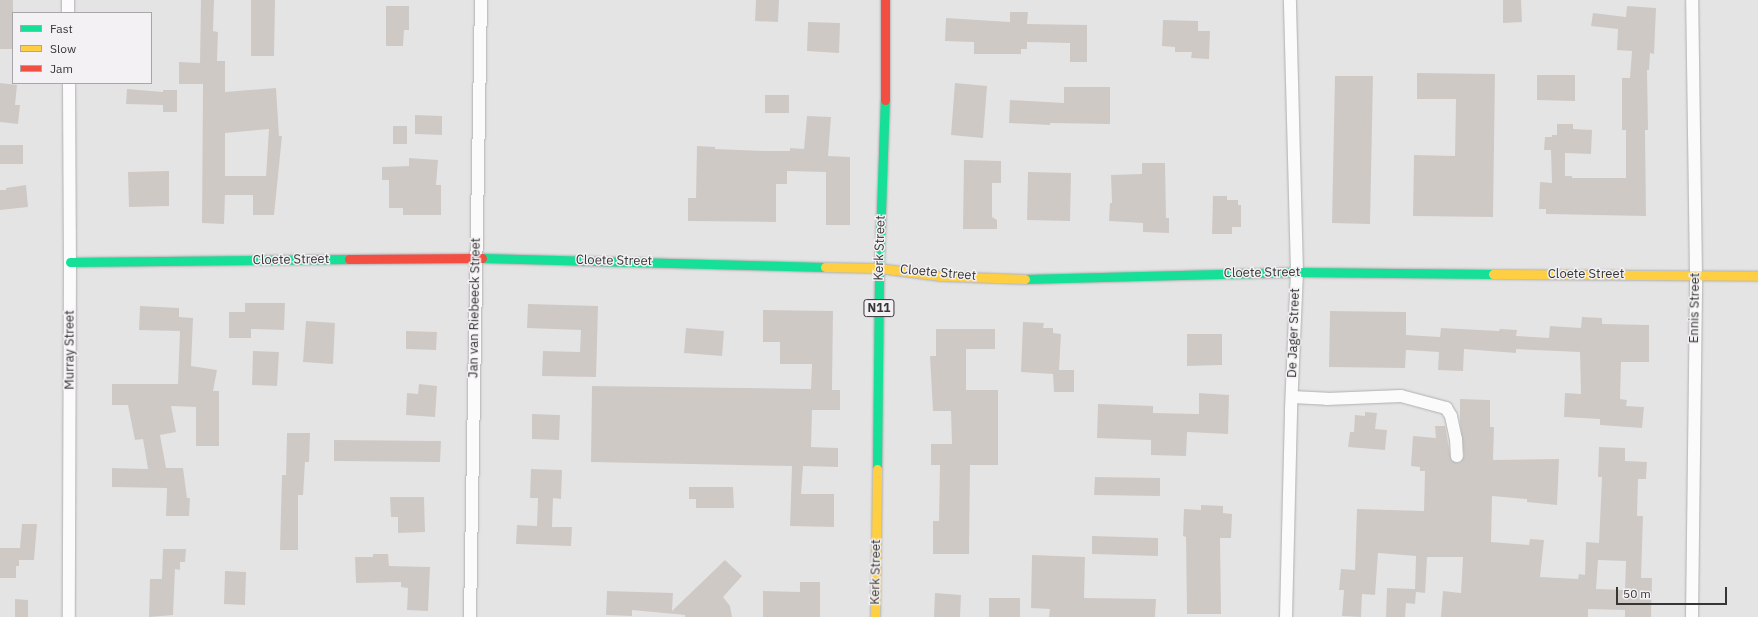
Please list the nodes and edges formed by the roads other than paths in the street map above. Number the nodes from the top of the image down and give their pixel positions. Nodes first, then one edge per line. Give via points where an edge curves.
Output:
1 (68, 0) edge
2 (481, 0) edge
3 (885, 0) edge
4 (1290, 0) edge
5 (1692, 0) edge
6 (68, 12) edge
7 (69, 84) edge
8 (475, 258) junction
9 (70, 262) junction
10 (880, 268) junction
11 (1297, 272) junction
12 (1696, 275) junction
13 (1758, 276) edge
14 (1292, 397) junction
15 (1457, 456) dead end
16 (69, 617) edge
17 (470, 617) edge
18 (875, 617) edge
19 (1286, 617) edge
20 (1692, 617) edge

1 - 6 street
2 - 8 street, Jan van Riebeeck Street
3 - 10 main road, Kerk Street / N11
4 - 11 street, De Jager Street
5 - 12 street, Ennis Street
7 - 9 street, Murray Street
8 - 9 main road, Cloete Street
8 - 10 main road, Cloete Street
8 - 17 street, Jan van Riebeeck Street
9 - 16 street, Murray Street
10 - 11 main road, Cloete Street via 940,276 1030,278
10 - 18 main road, Kerk Street / N11
11 - 12 main road, Cloete Street
11 - 14 street, De Jager Street
12 - 13 main road, Cloete Street
12 - 20 street, Ennis Street
14 - 15 street via 1327,399 1401,396 1446,408 1451,416
14 - 19 street, De Jager Street

